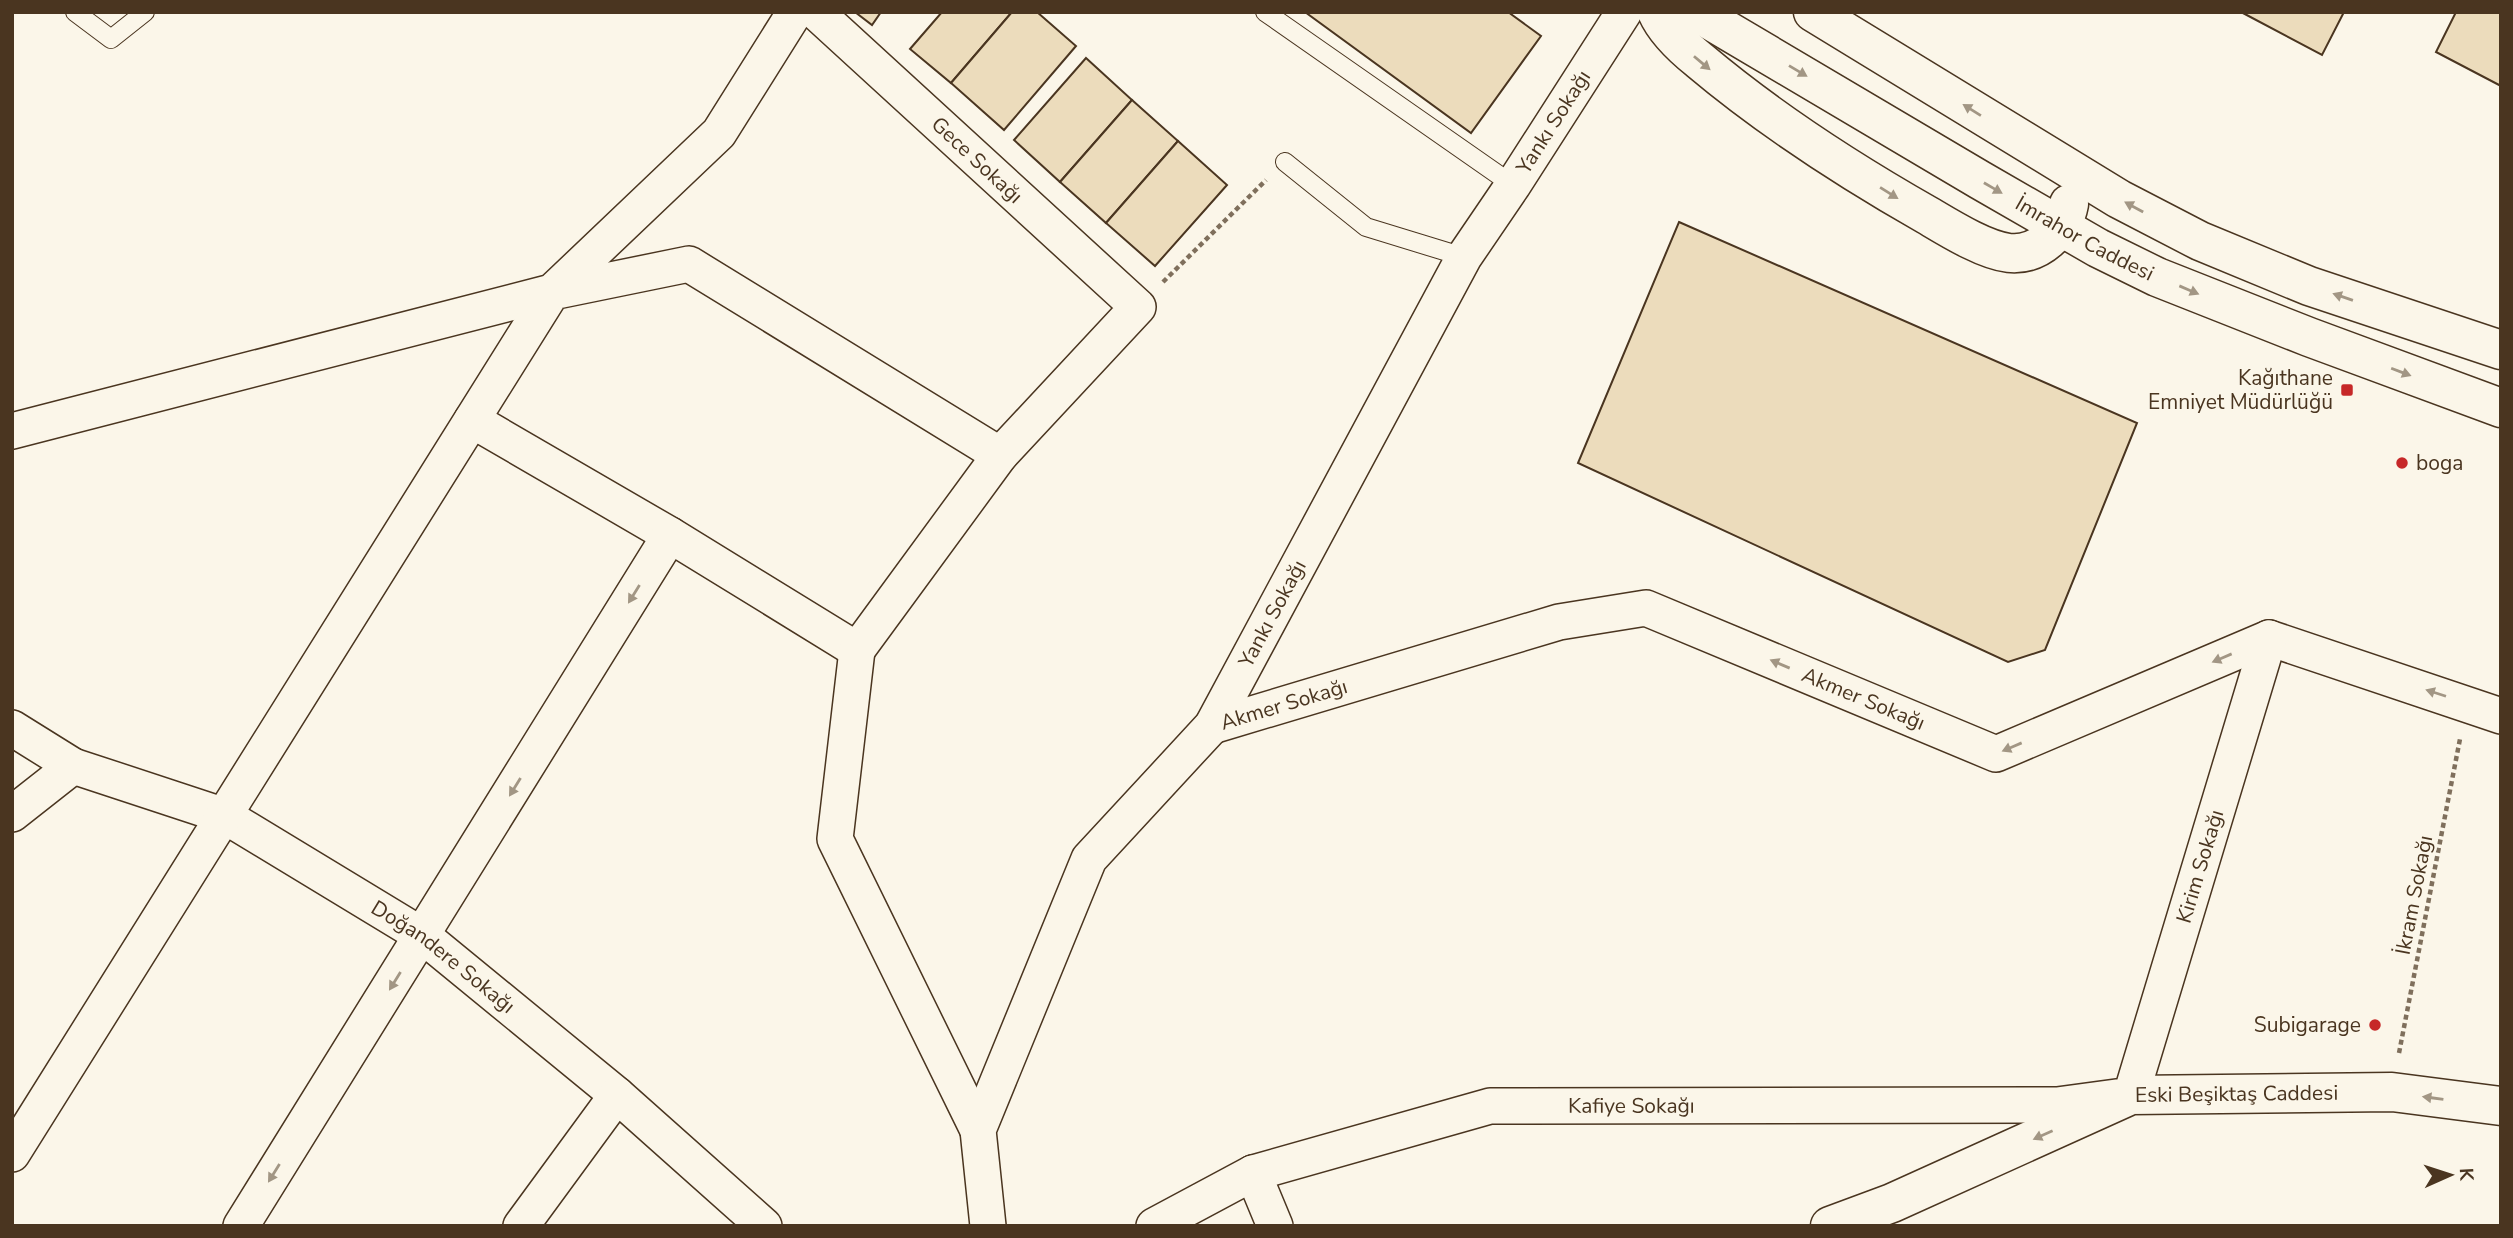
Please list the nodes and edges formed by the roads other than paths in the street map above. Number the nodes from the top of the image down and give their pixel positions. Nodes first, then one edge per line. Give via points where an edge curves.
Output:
1 (75, 12) edge
2 (145, 12) edge
3 (795, 12) edge
4 (816, 12) edge
5 (1265, 12) edge
6 (1624, 12) edge
7 (1657, 12) edge
8 (1696, 12) edge
9 (1813, 12) edge
10 (1284, 162) road end
11 (2072, 170) junction
12 (1513, 185) junction
13 (2062, 227) junction
14 (1464, 257) junction
15 (552, 292) junction
16 (2501, 349) edge
17 (2501, 408) edge
18 (472, 420) junction
19 (12, 430) edge
20 (1000, 456) junction
21 (670, 536) junction
22 (2269, 638) junction
23 (857, 650) junction
24 (2501, 716) edge
25 (1212, 726) junction
26 (12, 728) edge
27 (73, 766) junction
28 (12, 814) edge
29 (225, 816) junction
30 (423, 936) junction
31 (617, 1095) junction
32 (2131, 1096) junction
33 (2501, 1107) edge
34 (978, 1130) junction
35 (12, 1154) edge
36 (1253, 1173) junction
37 (1897, 1214) edge
38 (241, 1226) edge
39 (521, 1226) edge
40 (764, 1226) edge
41 (988, 1226) edge
42 (1154, 1226) edge
43 (1275, 1226) edge
44 (1830, 1226) edge

1 - 2 lane via 111,39
3 - 15 street via 719,133
4 - 20 street, Gece Sokağı via 1138,307
5 - 12 lane
6 - 12 street, Yankı Sokağı
7 -> 13 main road via 1696,59 1760,108 1825,153 1967,238 2008,253 2022,253
8 -> 13 main road, İmrahor Caddesi
11 -> 9 main road
10 - 14 lane via 1366,227
11 - 13 main road
16 -> 11 main road via 2309,286 2200,241
12 - 14 street, Yankı Sokağı
13 -> 17 main road, İmrahor Caddesi via 2157,277 2215,301
14 - 25 street, Yankı Sokağı
15 - 18 street
15 - 19 street
15 - 20 street via 690,264
18 - 21 street
18 - 29 street
20 - 23 street
21 - 23 street
21 -> 30 street
24 -> 22 street
22 -> 25 street, Akmer Sokağı via 1996,754 1646,608 1559,622
22 - 32 street, Kirim Sokağı
23 - 34 street via 835,839
25 - 34 street, Yankı Sokağı via 1089,859
26 - 27 street, Doğandere Sokağı
27 - 28 street
27 - 29 street, Doğandere Sokağı
29 - 30 street, Doğandere Sokağı
29 - 35 street
30 - 31 street, Doğandere Sokağı
30 -> 38 street
31 - 39 street
31 - 40 street, Doğandere Sokağı
33 -> 32 main road, Eski Beşiktaş Caddesi via 2392,1092
32 - 36 street, Kafiye Sokağı via 2057,1105 1490,1106
32 -> 37 main road, Eski Beşiktaş Caddesi
34 - 41 street, Yankı Sokağı
36 - 42 street, Kafiye Sokağı
36 - 43 street
37 - 44 main road, Eski Beşiktaş Caddesi

